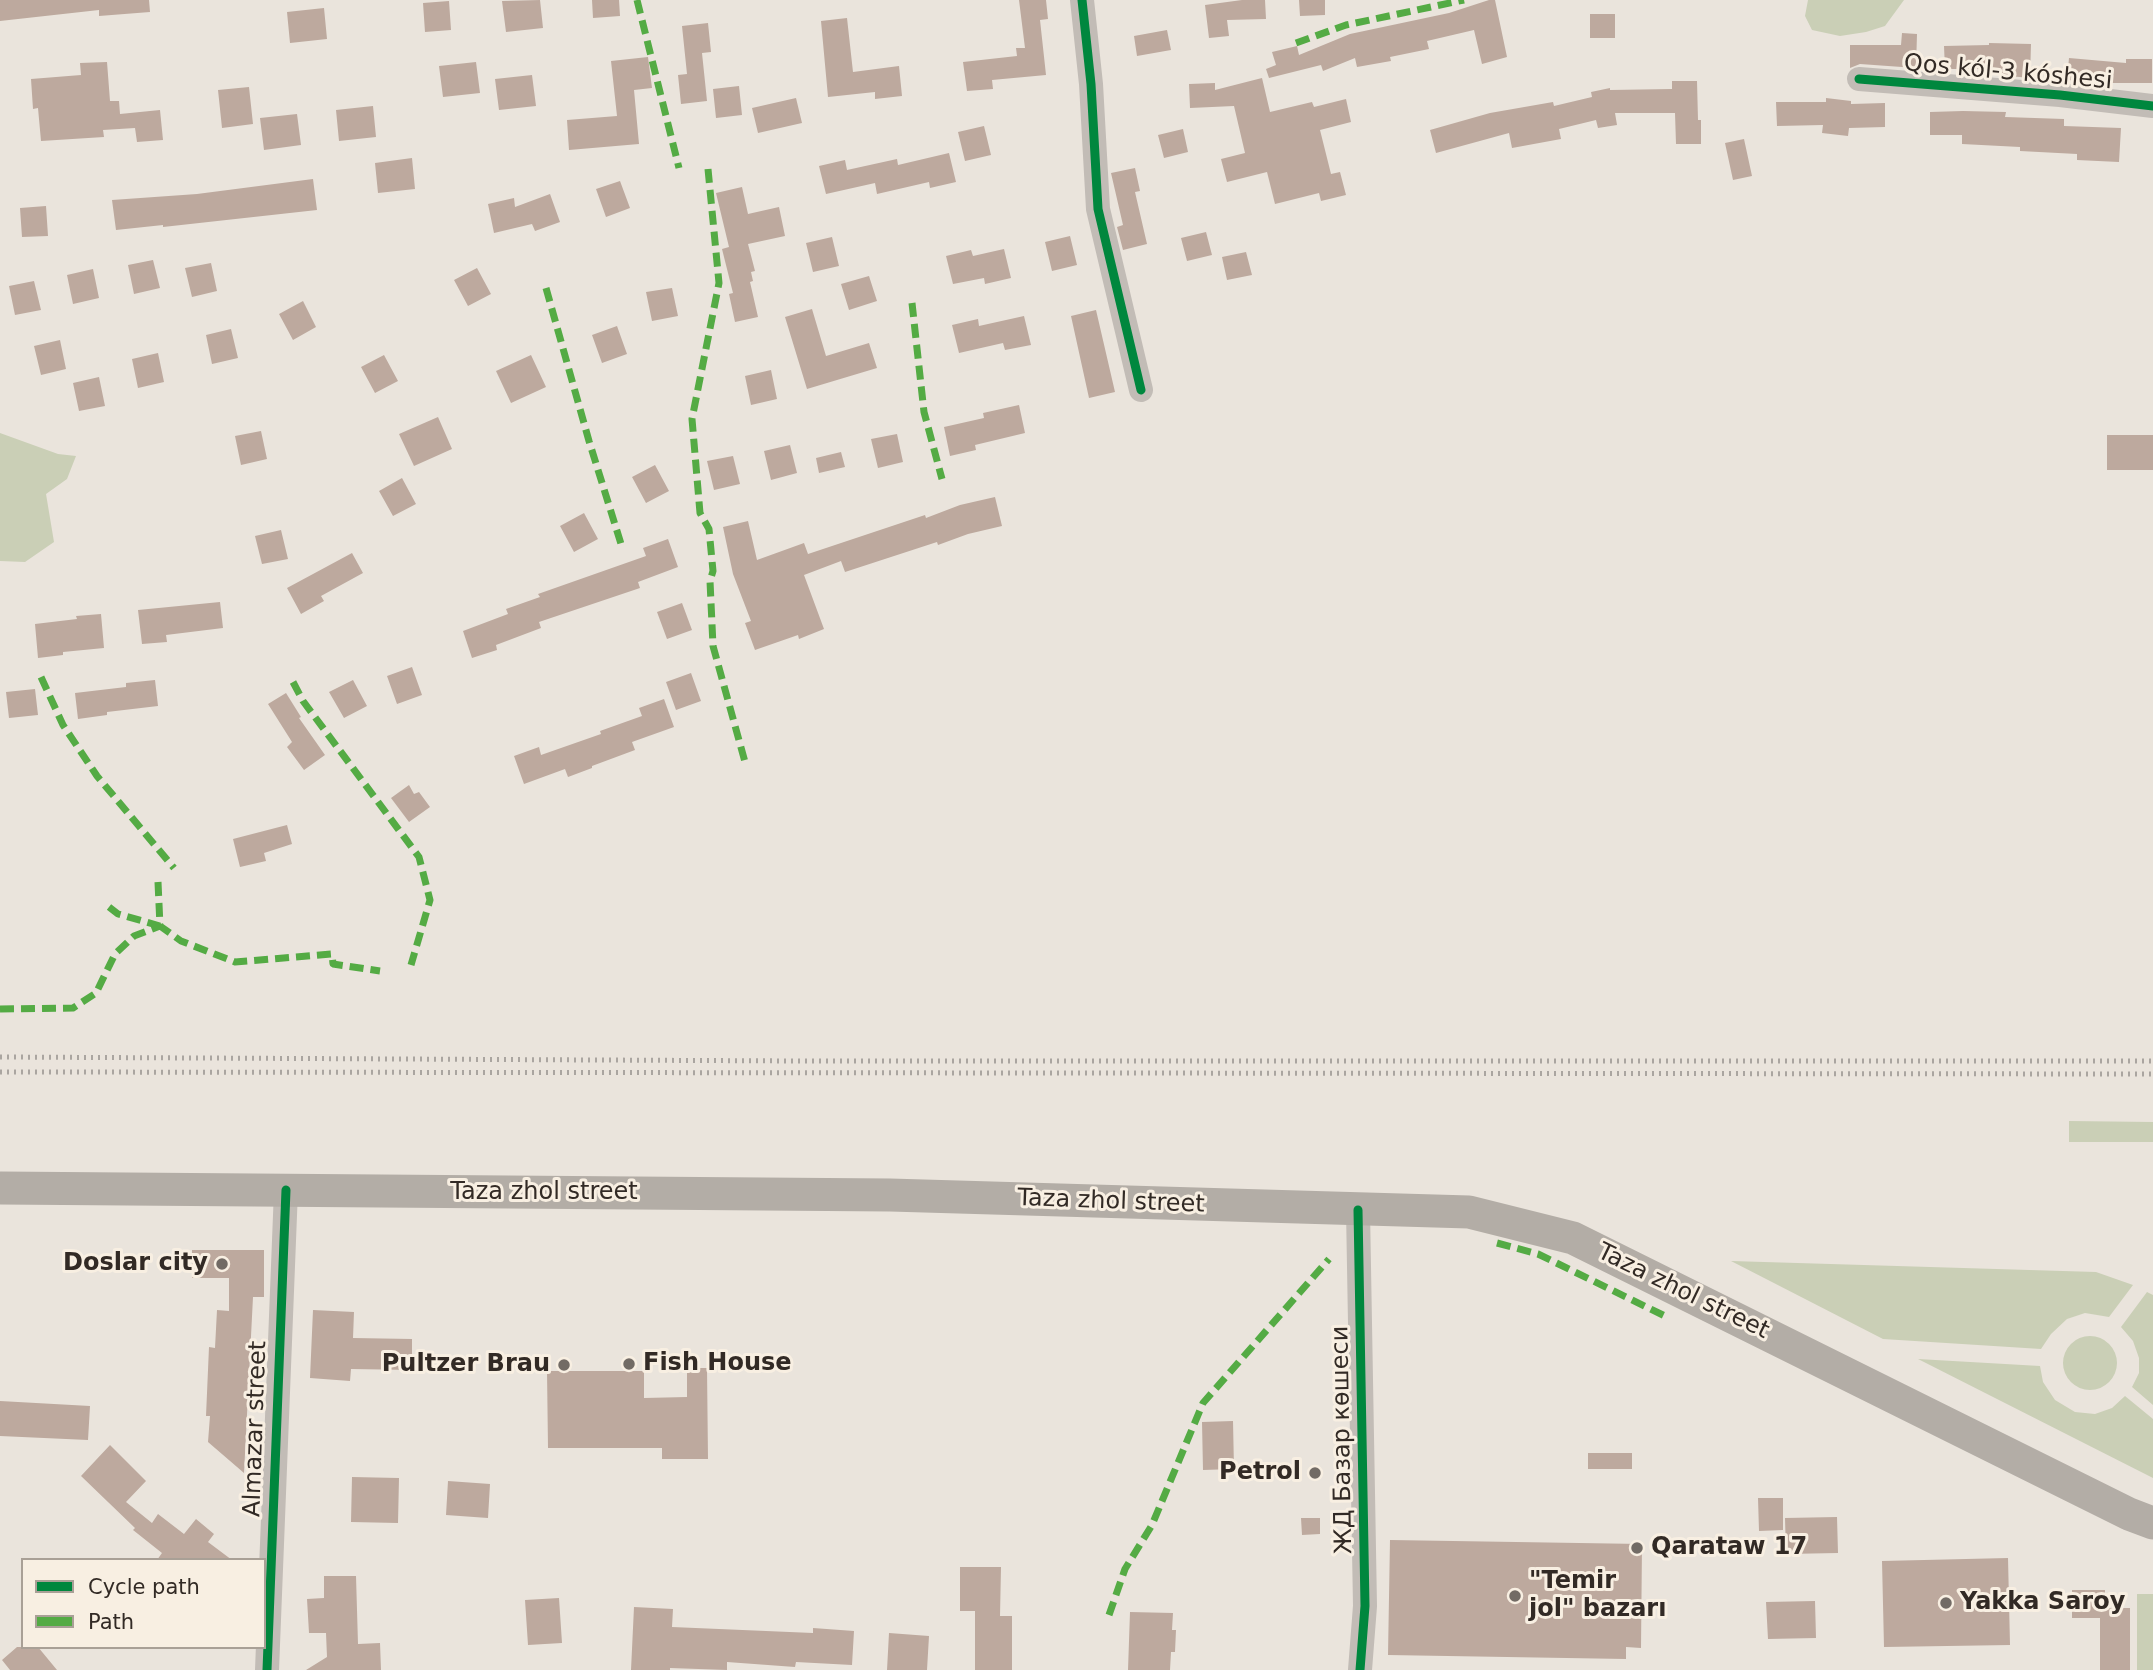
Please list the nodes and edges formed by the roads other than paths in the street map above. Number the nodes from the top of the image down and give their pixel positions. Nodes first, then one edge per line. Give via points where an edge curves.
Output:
1 (1082, 0) edge
2 (1859, 79) dead end
3 (2153, 106) edge
4 (1141, 390) dead end
5 (0, 1188) edge
6 (286, 1190) junction
7 (1358, 1210) junction
8 (2153, 1523) edge
9 (267, 1670) edge
10 (1360, 1670) edge

1 - 4 street via 1098,209
2 - 3 street, Qos kól-3 kóshesi
5 - 6 main road, Taza zhol street
6 - 7 main road, Taza zhol street via 890,1195
6 - 9 street, Almazar street
7 - 8 main road, Taza zhol street via 1469,1212 1573,1238
7 - 10 street, ЖД Базар көшеси via 1365,1606

